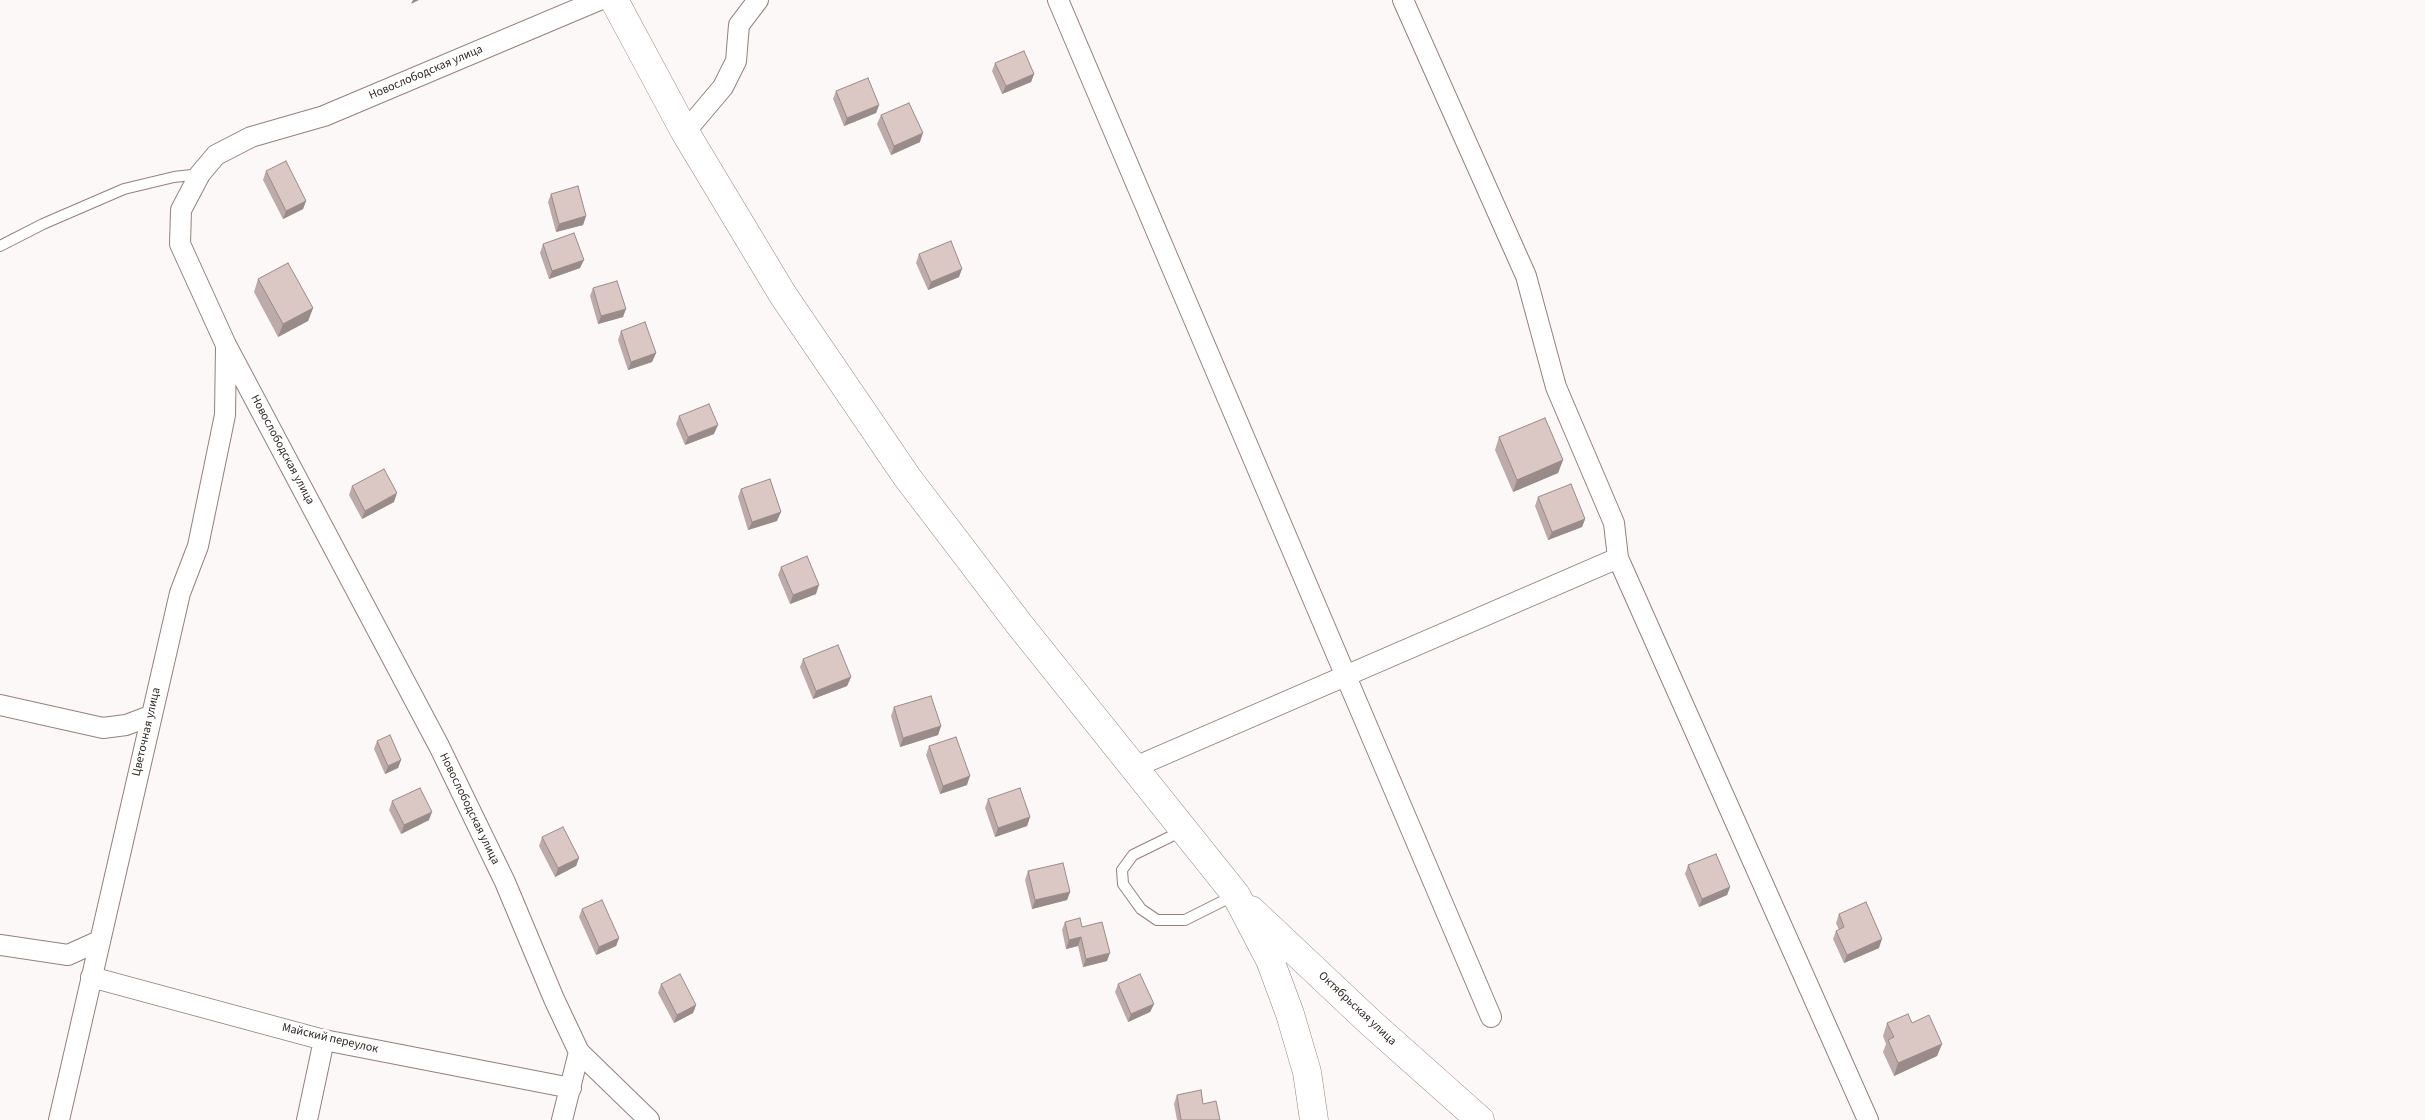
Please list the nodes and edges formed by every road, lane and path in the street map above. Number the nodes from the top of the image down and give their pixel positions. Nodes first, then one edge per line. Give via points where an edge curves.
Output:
1 (599, 0) edge
2 (614, 0) edge
3 (758, 0) edge
4 (1058, 0) edge
5 (1403, 0) edge
6 (684, 132) junction
7 (200, 174) junction
8 (0, 246) edge
9 (226, 345) junction
10 (1618, 558) junction
11 (1345, 676) junction
12 (0, 704) edge
13 (150, 716) junction
14 (1135, 766) junction
15 (1184, 830) junction
16 (1236, 895) junction
17 (99, 941) junction
18 (0, 945) edge
19 (91, 977) junction
20 (1491, 1017) dead end
21 (324, 1040) junction
22 (579, 1052) junction
23 (572, 1088) junction
24 (59, 1120) edge
25 (307, 1120) edge
26 (562, 1120) edge
27 (649, 1120) edge
28 (1314, 1120) edge
29 (1480, 1120) edge
30 (1868, 1120) edge

1 - 7 street, Новослободская улица via 324,116 251,137 216,155
2 - 6 street
3 - 6 street via 739,25 736,61 723,87
4 - 11 street
5 - 10 street via 1526,276 1556,387 1614,523
6 - 14 street via 783,295 907,477 1019,624
7 - 8 lane via 124,190
7 - 9 street, Новослободская улица via 181,210 180,244
9 - 13 street, Цветочная улица via 223,424 198,546 180,594
9 - 22 street, Новослободская улица via 439,746 505,882
10 - 11 street
10 - 30 street
11 - 14 street
11 - 20 street
12 - 13 street via 103,728 126,725
13 - 17 street, Цветочная улица
14 - 15 street
15 - 16 street
15 - 16 lane via 1133,855 1122,870 1123,884 1141,909 1157,920 1185,920
16 - 28 street via 1270,960 1290,1014 1307,1072
16 - 29 street, Октябрьская улица
17 - 18 street via 68,955
17 - 19 street, Цветочная улица
19 - 21 street, Майский переулок
19 - 24 street, Цветочная улица
21 - 23 street, Майский переулок
21 - 25 street
22 - 23 street
22 - 27 street
23 - 26 street

